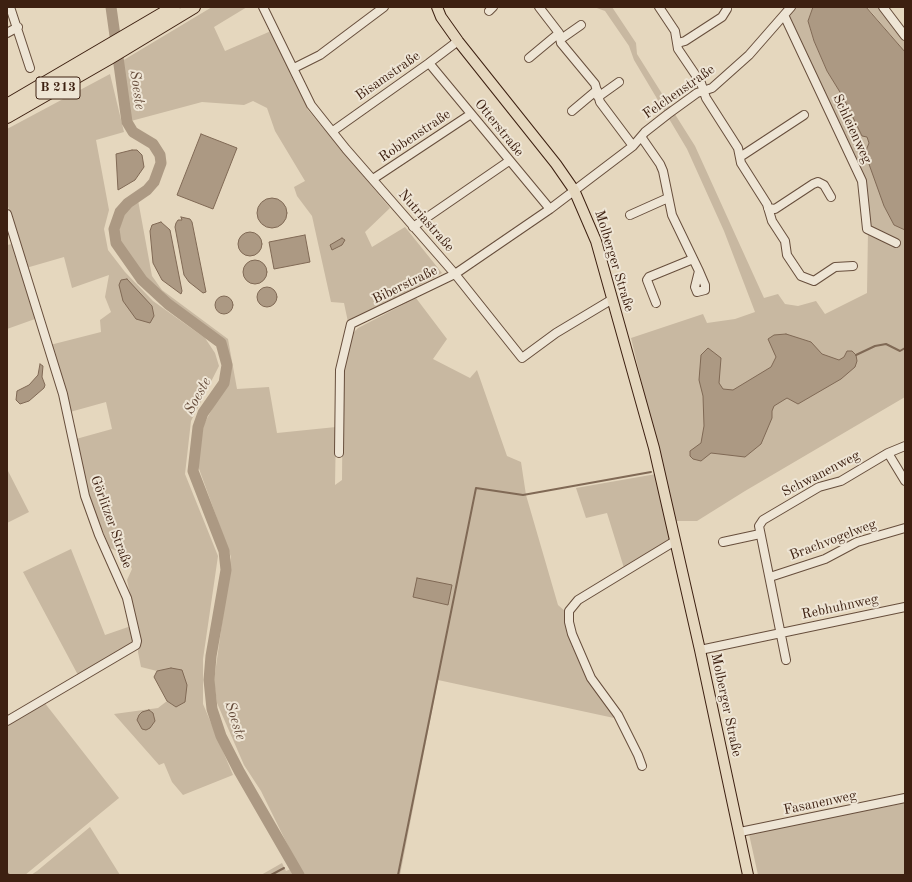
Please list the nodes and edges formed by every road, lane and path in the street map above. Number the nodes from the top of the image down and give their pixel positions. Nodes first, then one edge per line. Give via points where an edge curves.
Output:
1 (10, 7) edge
2 (162, 7) edge
3 (174, 7) edge
4 (194, 7) edge
5 (263, 7) edge
6 (384, 7) edge
7 (437, 7) edge
8 (539, 7) edge
9 (659, 7) edge
10 (791, 7) edge
11 (883, 7) edge
12 (727, 9) dead end
13 (784, 15) junction
14 (581, 25) dead end
15 (18, 27) junction
16 (7, 33) edge
17 (560, 36) junction
18 (905, 36) edge
19 (458, 41) junction
20 (678, 43) junction
21 (123, 44) junction
22 (106, 54) junction
23 (529, 58) dead end
24 (429, 63) junction
25 (30, 68) dead end
26 (294, 68) junction
27 (619, 82) dead end
28 (704, 92) junction
29 (598, 93) junction
30 (7, 105) edge
31 (572, 111) dead end
32 (471, 114) junction
33 (804, 115) dead end
34 (7, 117) edge
35 (333, 131) junction
36 (642, 138) junction
37 (633, 146) junction
38 (740, 157) junction
39 (509, 161) junction
40 (373, 179) junction
41 (574, 190) junction
42 (831, 197) dead end
43 (668, 198) junction
44 (768, 208) junction
45 (550, 209) junction
46 (7, 214) edge
47 (630, 215) dead end
48 (413, 227) junction
49 (11, 241) edge
50 (896, 243) dead end
51 (693, 259) junction
52 (853, 266) dead end
53 (699, 271) dead end
54 (455, 274) junction
55 (611, 300) junction
56 (656, 303) dead end
57 (905, 446) edge
58 (339, 453) dead end
59 (888, 453) junction
60 (905, 481) edge
61 (905, 528) edge
62 (760, 534) junction
63 (675, 541) junction
64 (723, 542) dead end
65 (770, 577) junction
66 (905, 607) edge
67 (781, 633) junction
68 (700, 650) junction
69 (786, 660) dead end
70 (7, 721) edge
71 (642, 766) dead end
72 (905, 798) edge
73 (740, 832) junction
74 (748, 875) edge

1 - 15 street
2 - 21 highway, B 213 via 127,31
3 - 21 highway, B 213
4 - 21 highway, B 213
5 - 26 street, Nutriastraße
6 - 26 street via 320,55
7 - 19 main road, Molberger Straße
8 - 17 street
9 - 20 street via 675,31
10 - 13 street, Felchenstraße
11 - 18 street
12 - 20 street via 722,17
13 - 28 street, Felchenstraße via 749,55
13 - 50 street, Schleienweg via 862,181 867,229
14 - 17 street
15 - 16 street
15 - 25 street
17 - 23 street
17 - 29 street
19 - 24 street, Bisamstraße
19 - 41 main road, Molberger Straße
20 - 28 street via 678,49 701,83
21 - 22 highway, B 213
22 - 30 highway, B 213
22 - 34 highway, B 213
24 - 32 street, Otterstraße
24 - 35 street, Bisamstraße
26 - 35 street, Nutriastraße via 311,105
27 - 29 street
28 - 36 street, Felchenstraße via 698,93 668,114
28 - 38 street via 738,148
29 - 31 street
29 - 37 street via 600,102
32 - 39 street, Otterstraße
32 - 40 street, Robbenstraße
33 - 38 street
35 - 40 street, Nutriastraße
36 - 37 street, Felchenstraße
36 - 43 street via 660,164
37 - 41 street, Felchenstraße
38 - 44 street via 741,163
39 - 45 street, Otterstraße
39 - 48 street
40 - 48 street, Nutriastraße
41 - 45 street, Biberstraße
41 - 55 main road, Molberger Straße via 596,242
42 - 44 street via 824,185 818,182 774,209
43 - 47 street
43 - 51 street via 672,215
44 - 52 street via 772,221 785,240 788,255 801,276 814,281 835,267
45 - 54 street, Biberstraße
46 - 49 street, Görlitzer Straße
48 - 54 street, Nutriastraße
49 - 70 street, Görlitzer Straße via 63,394 85,496 127,598 137,643
51 - 53 street
51 - 56 street via 649,277 647,280
54 - 55 street, Nutriastraße via 522,358 556,333
54 - 58 street, Biberstraße via 351,324 340,370
55 - 63 main road, Molberger Straße via 654,448
57 - 59 street, Schwanenweg
59 - 60 street
59 - 62 street, Schwanenweg via 841,481 819,486 763,520 759,526
61 - 65 street, Brachvogelweg via 857,542 825,559
62 - 64 street
62 - 65 street
63 - 68 main road, Molberger Straße
63 - 71 street via 578,600 569,611 572,634 592,678 618,715
65 - 67 street
66 - 67 street, Rebhuhnweg
67 - 68 street, Rebhuhnweg
67 - 69 street
68 - 73 main road, Molberger Straße
72 - 73 street, Fasanenweg
73 - 74 main road, Molberger Straße

